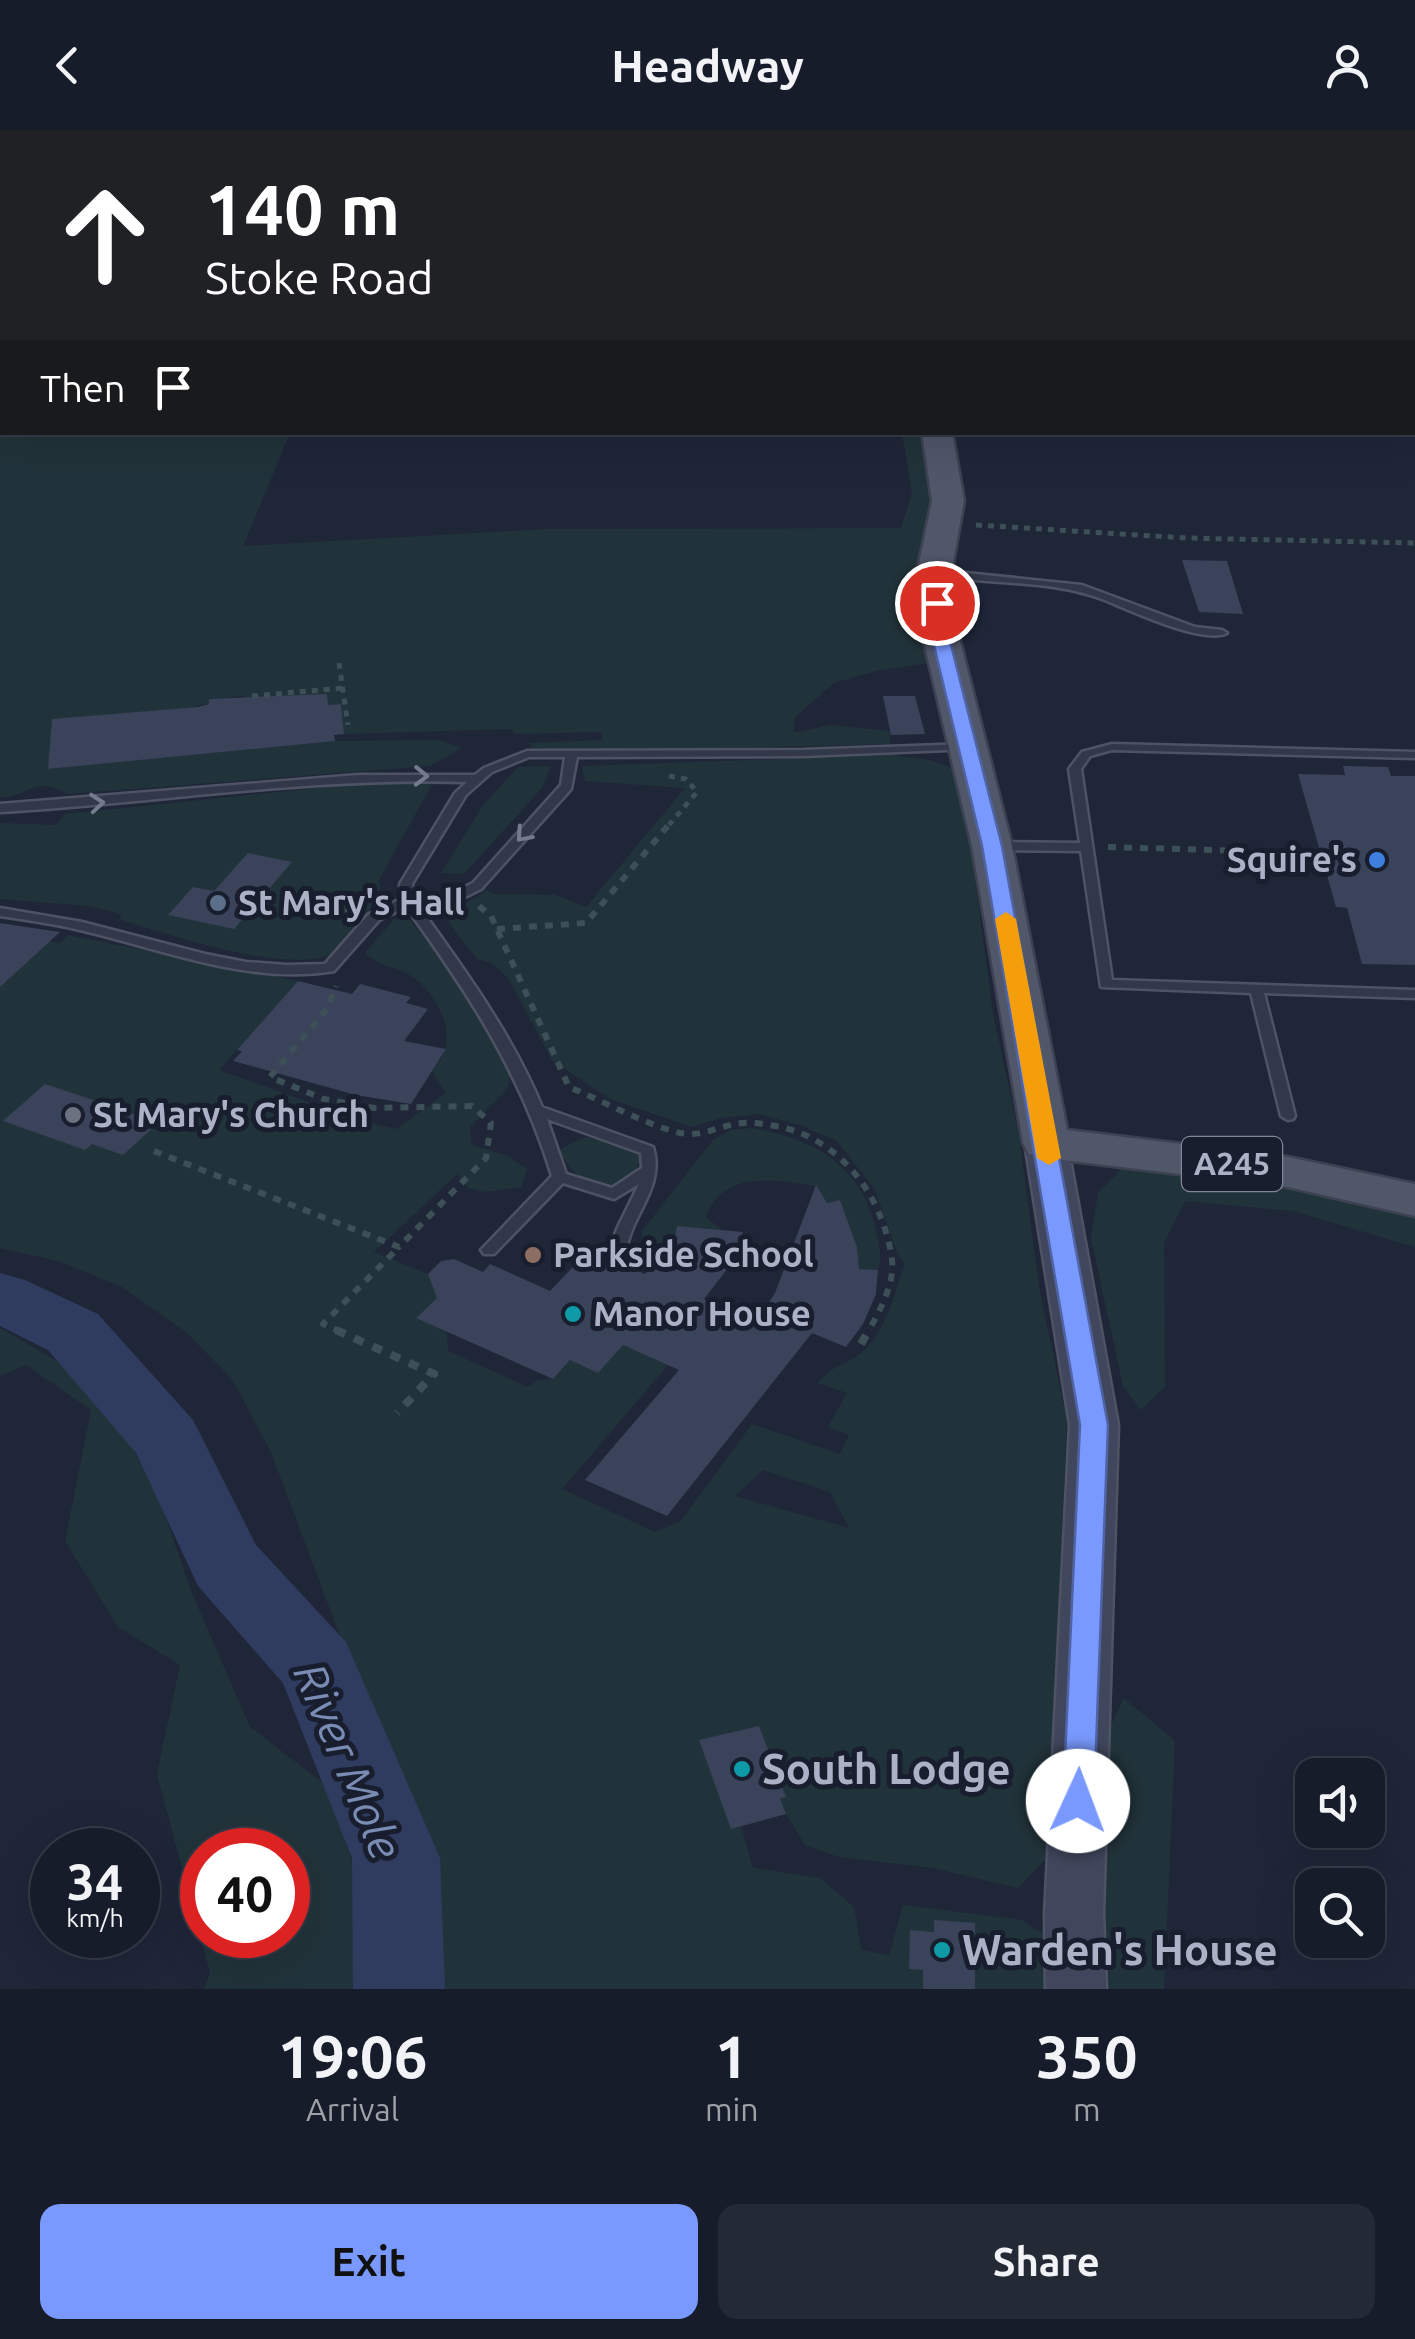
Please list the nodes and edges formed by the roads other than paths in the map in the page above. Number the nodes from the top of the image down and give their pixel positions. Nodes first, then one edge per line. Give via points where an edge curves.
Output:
1 (937, 435) edge
2 (934, 573) junction
3 (1222, 633) dead end
4 (968, 747) junction
5 (571, 755) junction
6 (1415, 755) edge
7 (477, 779) junction
8 (0, 808) edge
9 (992, 846) junction
10 (1087, 847) junction
11 (408, 901) junction
12 (0, 912) edge
13 (1257, 990) junction
14 (1415, 994) edge
15 (539, 1111) junction
16 (1288, 1116) dead end
17 (1046, 1143) junction
18 (648, 1170) junction
19 (560, 1177) junction
20 (1415, 1200) edge
21 (489, 1250) dead end
22 (618, 1250) dead end
23 (1076, 1989) edge

1 - 2 main road via 948,500
2 - 3 lane via 1082,588 1192,630
2 - 4 main road via 940,633
4 - 5 lane
4 - 9 main road
5 - 7 lane via 527,754
5 -> 11 lane via 567,786 477,886 443,903
6 - 10 lane via 1112,748 1086,754 1075,769
8 -> 7 lane via 370,777
7 - 11 lane via 461,793 406,884
9 - 10 lane
9 - 17 main road
10 - 13 lane via 1106,984
11 - 12 lane via 374,918 329,968 252,967 43,916
11 - 15 lane via 479,999
13 - 14 lane
13 - 16 lane
15 - 18 lane via 648,1150
15 - 19 lane
17 - 20 main road, A245 via 1288,1172
17 - 23 street via 1094,1425
18 - 19 lane via 614,1194
18 - 22 lane via 646,1190 622,1229
19 - 21 lane

